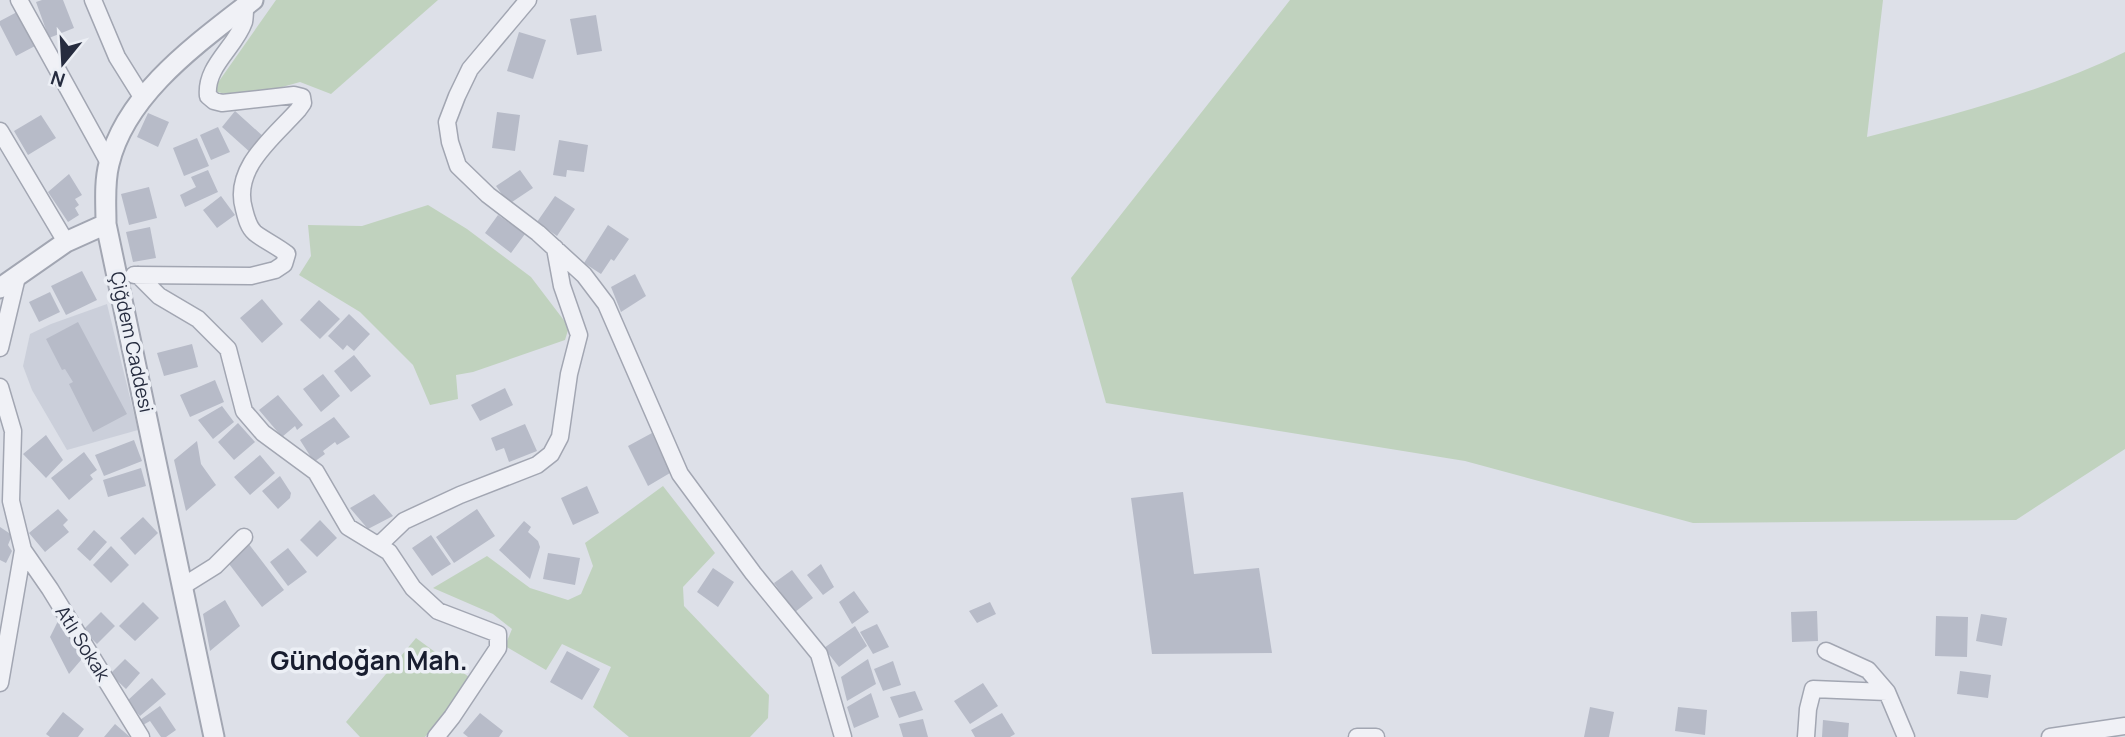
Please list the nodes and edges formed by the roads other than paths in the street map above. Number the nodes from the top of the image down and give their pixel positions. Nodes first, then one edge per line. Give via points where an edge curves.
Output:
1 (19, 0) edge
2 (93, 0) edge
3 (528, 0) edge
4 (249, 3) edge
5 (142, 97) junction
6 (0, 131) edge
7 (109, 163) junction
8 (106, 224) junction
9 (66, 242) junction
10 (555, 248) junction
11 (117, 275) junction
12 (138, 275) junction
13 (8, 282) edge
14 (0, 348) edge
15 (0, 387) edge
16 (244, 537) dead end
17 (379, 545) junction
18 (23, 550) junction
19 (183, 586) junction
20 (1826, 651) dead end
21 (0, 683) edge
22 (1887, 692) junction
23 (2125, 726) edge
24 (141, 737) edge
25 (214, 737) edge
26 (436, 737) edge
27 (843, 737) edge
28 (1357, 737) edge
29 (1376, 737) edge
30 (1806, 737) edge
31 (1906, 737) edge
32 (2050, 737) edge

1 - 7 street
2 - 5 street via 117,57
3 - 10 street via 470,69 447,122 458,166
4 - 5 street, Çiğdem Caddesi
4 - 12 street via 244,21 217,64 208,96 222,103 302,97 298,110 252,160 240,198 253,232 287,254 285,264 251,276
5 - 7 street, Çiğdem Caddesi via 127,119
6 - 9 street
7 - 8 street, Çiğdem Caddesi
8 - 9 street
8 - 11 street, Çiğdem Caddesi
9 - 13 street
10 - 17 street via 579,335 560,437 551,454 537,465 404,522
10 - 27 street via 606,304 680,474 819,654
11 - 12 street
11 - 19 street, Çiğdem Caddesi
12 - 17 street via 159,296 198,319 228,349 244,411 263,433 316,472 348,527
13 - 14 street
15 - 18 street via 13,430 11,501
16 - 19 street via 215,566
17 - 26 street via 438,611 498,634 498,648
18 - 21 street
18 - 24 street, Atlı Sokak
19 - 25 street, Çiğdem Caddesi
20 - 22 street via 1868,670
22 - 30 street via 1813,689
22 - 31 street
23 - 32 street
28 - 29 street

